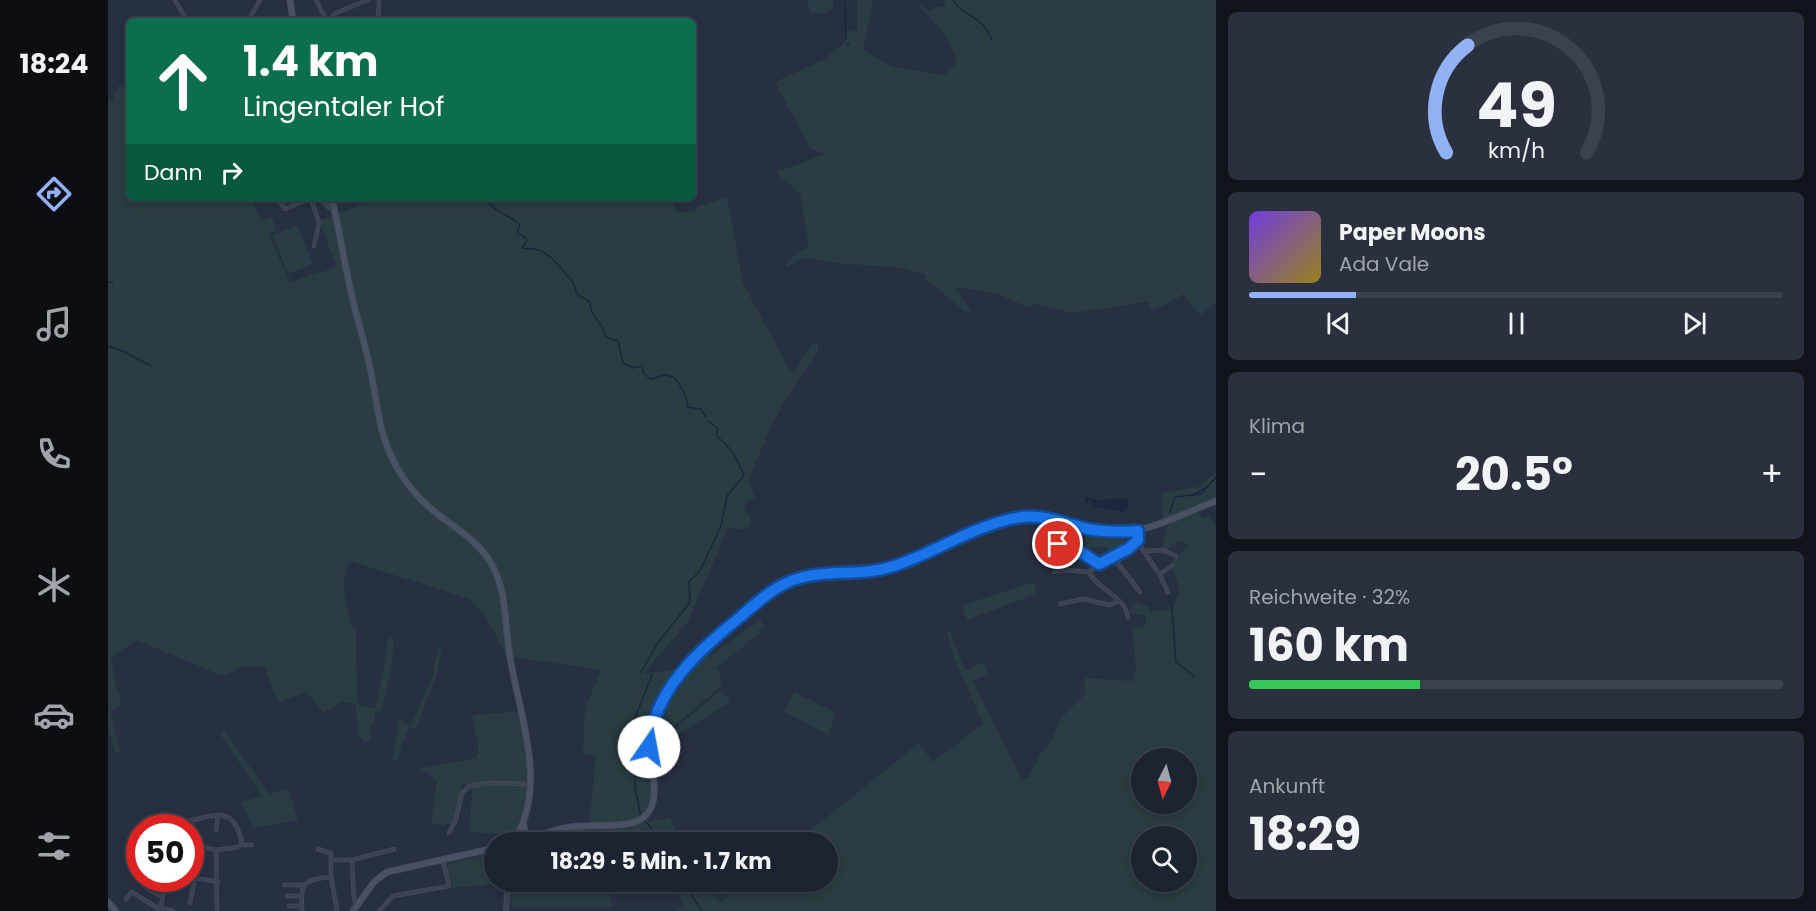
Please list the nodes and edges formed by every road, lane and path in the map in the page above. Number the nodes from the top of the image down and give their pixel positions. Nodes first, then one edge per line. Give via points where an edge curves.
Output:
1 (175, 0) edge
2 (260, 0) edge
3 (290, 0) edge
4 (316, 0) edge
5 (350, 0) edge
6 (368, 0) edge
7 (379, 0) edge
8 (351, 7) junction
9 (185, 18) edge
10 (250, 18) edge
11 (293, 18) edge
12 (325, 18) edge
13 (330, 18) edge
14 (378, 18) edge
15 (280, 201) edge
16 (304, 201) edge
17 (312, 201) edge
18 (322, 201) edge
19 (333, 201) edge
20 (335, 213) junction
21 (314, 246) dead end
22 (1216, 501) edge
23 (1138, 531) junction
24 (1137, 541) junction
25 (1052, 544) dead end
26 (1144, 552) junction
27 (1112, 556) junction
28 (1176, 556) dead end
29 (1099, 564) junction
30 (1172, 566) dead end
31 (1054, 572) dead end
32 (1089, 572) junction
33 (1160, 574) junction
34 (1140, 592) dead end
35 (1168, 593) dead end
36 (1118, 601) junction
37 (1060, 604) dead end
38 (1128, 618) dead end
39 (528, 784) junction
40 (218, 814) junction
41 (204, 818) edge
42 (523, 822) junction
43 (216, 830) dead end
44 (521, 832) edge
45 (526, 832) edge
46 (552, 832) edge
47 (449, 833) dead end
48 (241, 845) junction
49 (252, 845) dead end
50 (204, 847) edge
51 (318, 849) dead end
52 (394, 849) dead end
53 (216, 850) junction
54 (484, 851) edge
55 (331, 860) junction
56 (352, 860) junction
57 (443, 860) junction
58 (331, 877) junction
59 (204, 879) edge
60 (218, 882) junction
61 (284, 885) dead end
62 (303, 885) junction
63 (153, 892) edge
64 (163, 892) edge
65 (191, 892) edge
66 (508, 892) edge
67 (287, 896) dead end
68 (301, 896) junction
69 (162, 897) junction
70 (126, 899) dead end
71 (108, 902) edge
72 (190, 903) dead end
73 (356, 904) junction
74 (290, 906) dead end
75 (302, 906) junction
76 (160, 910) edge
77 (116, 911) edge
78 (174, 911) edge
79 (217, 911) edge
80 (302, 911) edge
81 (337, 911) edge
82 (353, 911) edge
83 (379, 911) edge
84 (507, 911) edge

1 - 9 street
2 - 10 street
3 - 11 main road
4 - 12 street
5 - 8 street
6 - 8 street
7 - 14 street
8 - 13 street
15 - 16 street via 285,209
17 - 21 street via 319,223
18 - 20 street
19 - 20 main road
20 - 39 main road via 381,427 394,463 423,502 481,549 499,580 510,658 526,729
22 - 23 main road
23 - 24 street
23 - 46 main road via 1108,531 1022,517 894,566 864,574 809,576 782,585 698,653 673,683 651,733 649,752 655,792 646,815 631,823
24 - 26 street
24 - 27 street
25 - 29 street via 1075,550
26 - 28 street via 1163,550
26 - 33 street
27 - 29 street
27 - 34 street
29 - 32 street
30 - 33 street
31 - 32 street
32 - 36 street
33 - 35 street
36 - 37 street via 1109,605 1083,599
36 - 38 street
39 - 42 main road
39 - 47 street via 470,786 462,793
40 - 41 street
40 - 43 street
40 - 48 street via 233,820
42 - 44 main road
42 - 45 main road
48 - 49 street
48 - 53 street
50 - 53 street
51 - 55 street via 329,851
52 - 56 street
53 - 60 street
54 - 57 main road
55 - 56 street
55 - 58 street
56 - 73 street
57 - 73 main road via 379,877
57 - 83 street via 449,886 393,896
58 - 62 street
58 - 81 street
59 - 60 street
60 - 79 street
61 - 62 street
62 - 68 street
63 - 69 street
64 - 69 street
65 - 72 street
66 - 84 street
67 - 68 street
68 - 75 street
69 - 76 street
70 - 76 street via 132,892
71 - 77 main road
73 - 82 main road
74 - 75 street
75 - 80 street
76 - 78 street

